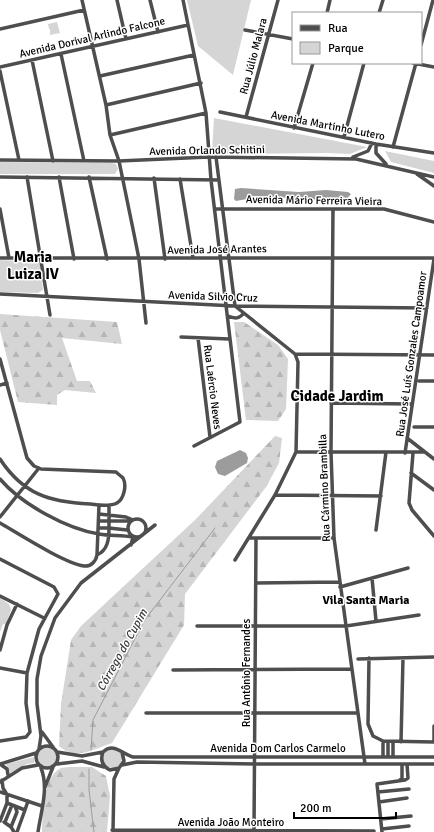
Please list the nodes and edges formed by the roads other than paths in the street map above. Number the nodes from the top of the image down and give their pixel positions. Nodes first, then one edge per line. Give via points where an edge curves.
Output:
1 (82, 0) edge
2 (117, 0) edge
3 (150, 0) edge
4 (183, 0) edge
5 (278, 0) edge
6 (330, 0) edge
7 (383, 0) edge
8 (433, 0) edge
9 (84, 10) junction
10 (326, 12) edge
11 (379, 12) edge
12 (188, 25) junction
13 (0, 29) edge
14 (245, 30) dead end
15 (158, 32) junction
16 (268, 34) junction
17 (126, 39) junction
18 (292, 39) edge
19 (422, 41) edge
20 (94, 46) junction
21 (62, 54) junction
22 (194, 55) junction
23 (32, 60) junction
24 (313, 64) edge
25 (364, 64) edge
26 (415, 64) edge
27 (420, 64) edge
28 (0, 67) edge
29 (434, 67) edge
30 (0, 71) edge
31 (100, 76) junction
32 (201, 83) junction
33 (106, 105) junction
34 (220, 112) dead end
35 (206, 113) junction
36 (246, 118) junction
37 (294, 128) junction
38 (110, 135) junction
39 (344, 137) junction
40 (374, 144) junction
41 (393, 147) junction
42 (434, 153) edge
43 (209, 157) junction
44 (216, 158) junction
45 (350, 159) junction
46 (0, 160) edge
47 (19, 160) junction
48 (53, 161) junction
49 (84, 161) junction
50 (119, 161) junction
51 (387, 165) junction
52 (412, 172) junction
53 (0, 177) edge
54 (27, 177) junction
55 (59, 177) junction
56 (89, 177) junction
57 (434, 177) edge
58 (122, 178) junction
59 (154, 178) junction
60 (180, 179) junction
61 (211, 180) junction
62 (219, 180) junction
63 (430, 183) junction
64 (434, 186) edge
65 (222, 208) junction
66 (0, 209) edge
67 (216, 209) junction
68 (333, 209) junction
69 (434, 222) edge
70 (0, 258) edge
71 (9, 258) junction
72 (42, 258) junction
73 (139, 258) junction
74 (193, 258) junction
75 (221, 258) junction
76 (228, 258) junction
77 (332, 258) junction
78 (434, 258) edge
79 (74, 259) junction
80 (107, 259) junction
81 (165, 259) junction
82 (0, 294) edge
83 (48, 296) junction
84 (143, 302) junction
85 (227, 306) junction
86 (234, 306) junction
87 (332, 306) junction
88 (427, 308) junction
89 (244, 313) junction
90 (50, 315) dead end
91 (228, 316) junction
92 (146, 323) dead end
93 (181, 337) dead end
94 (198, 338) junction
95 (229, 339) junction
96 (295, 354) junction
97 (331, 354) junction
98 (419, 355) junction
99 (434, 355) edge
100 (0, 359) edge
101 (419, 381) dead end
102 (434, 381) edge
103 (7, 383) junction
104 (0, 385) edge
105 (331, 403) junction
106 (412, 404) junction
107 (414, 427) dead end
108 (434, 427) edge
109 (210, 437) junction
110 (408, 438) junction
111 (194, 446) dead end
112 (296, 452) junction
113 (331, 452) junction
114 (386, 452) junction
115 (424, 452) junction
116 (405, 453) junction
117 (413, 453) junction
118 (0, 459) edge
119 (434, 459) edge
120 (39, 468) junction
121 (411, 473) junction
122 (0, 479) edge
123 (25, 487) junction
124 (434, 490) edge
125 (275, 495) junction
126 (332, 495) junction
127 (18, 496) junction
128 (381, 496) junction
129 (100, 505) junction
130 (109, 505) junction
131 (99, 514) junction
132 (109, 515) junction
133 (0, 516) edge
134 (132, 520) junction
135 (99, 521) junction
136 (110, 521) junction
137 (0, 523) edge
138 (146, 525) junction
139 (98, 528) junction
140 (109, 528) junction
141 (127, 530) junction
142 (376, 530) dead end
143 (98, 534) junction
144 (109, 535) junction
145 (142, 536) junction
146 (434, 536) edge
147 (133, 537) junction
148 (249, 538) junction
149 (256, 538) junction
150 (334, 538) junction
151 (131, 545) junction
152 (97, 555) junction
153 (0, 559) edge
154 (236, 560) dead end
155 (408, 568) dead end
156 (372, 578) junction
157 (339, 582) junction
158 (256, 583) junction
159 (340, 587) junction
160 (0, 596) edge
161 (17, 604) junction
162 (419, 615) dead end
163 (44, 618) junction
164 (376, 621) junction
165 (198, 626) dead end
166 (346, 626) junction
167 (255, 627) junction
168 (0, 650) edge
169 (434, 657) edge
170 (358, 658) dead end
171 (369, 658) junction
172 (403, 658) junction
173 (0, 668) edge
174 (351, 669) junction
175 (173, 670) dead end
176 (255, 670) junction
177 (27, 673) junction
178 (146, 713) dead end
179 (356, 713) junction
180 (255, 714) junction
181 (434, 726) edge
182 (40, 730) junction
183 (0, 741) edge
184 (383, 741) junction
185 (388, 742) junction
186 (393, 742) junction
187 (401, 742) junction
188 (56, 750) junction
189 (38, 751) junction
190 (103, 752) junction
191 (122, 752) junction
192 (364, 757) junction
193 (383, 757) junction
194 (388, 757) junction
195 (393, 757) junction
196 (434, 757) edge
197 (255, 758) junction
198 (303, 758) junction
199 (0, 764) edge
200 (255, 764) junction
201 (304, 764) junction
202 (365, 764) junction
203 (402, 764) junction
204 (407, 764) junction
205 (434, 764) edge
206 (40, 766) junction
207 (55, 766) junction
208 (121, 767) junction
209 (108, 769) junction
210 (8, 776) junction
211 (114, 778) junction
212 (400, 780) junction
213 (1, 781) edge
214 (409, 789) dead end
215 (44, 790) junction
216 (0, 792) edge
217 (378, 792) junction
218 (7, 794) junction
219 (407, 798) dead end
220 (28, 801) junction
221 (379, 802) junction
222 (7, 803) junction
223 (14, 806) junction
224 (42, 806) junction
225 (25, 810) junction
226 (411, 816) dead end
227 (381, 819) junction
228 (0, 821) edge
229 (5, 822) junction
230 (409, 826) dead end
231 (11, 827) junction
232 (112, 831) edge
233 (374, 831) dead end
234 (382, 831) edge
235 (14, 832) edge
236 (17, 832) edge
237 (38, 832) edge
238 (210, 832) edge
239 (254, 832) edge
240 (364, 832) edge

1 - 9 street
2 - 17 street
3 - 15 street
4 - 12 street
5 - 16 street, Rua Júlio Malara
6 - 10 street
7 - 11 street
8 - 19 street
9 - 13 street
9 - 20 street
12 - 15 street, Avenida Dorival Arlindo Falcone
12 - 22 street
14 - 16 street
15 - 17 street, Avenida Dorival Arlindo Falcone
16 - 18 street
16 - 36 street, Rua Júlio Malara
17 - 20 street, Avenida Dorival Arlindo Falcone
20 - 21 street, Avenida Dorival Arlindo Falcone
20 - 31 street
21 - 23 street, Avenida Dorival Arlindo Falcone
21 - 49 street
22 - 31 street
22 - 32 street
23 - 28 street, Avenida Dorival Arlindo Falcone
23 - 48 street
24 - 37 street
25 - 39 street
26 - 41 street
27 - 29 street
30 - 47 street
31 - 33 street
32 - 33 street
32 - 35 street
33 - 38 street
34 - 36 street, Avenida Martinho Lutero
35 - 38 street
35 - 43 street
36 - 37 street, Avenida Martinho Lutero
37 - 39 street, Avenida Martinho Lutero
38 - 50 street
39 - 40 street, Avenida Martinho Lutero
40 - 41 street, Avenida Martinho Lutero
40 - 45 street via 368,151
40 - 51 street via 376,153
41 - 42 street, Avenida Martinho Lutero
43 - 44 street, Avenida Orlando Schitini
43 - 50 street, Avenida Orlando Schitini
43 - 61 street
44 - 45 street, Avenida Orlando Schitini
44 - 62 street
45 - 51 street, Avenida Orlando Schitini
46 - 47 street, Avenida Orlando Schitini
47 - 48 street, Avenida Orlando Schitini
48 - 49 street, Avenida Orlando Schitini
49 - 50 street, Avenida Orlando Schitini
50 - 58 street
51 - 52 street, Avenida Orlando Schitini
52 - 57 street, Avenida Orlando Schitini
52 - 63 street, Avenida Orlando Schitini
53 - 54 street
54 - 55 street
54 - 72 street
55 - 56 street
55 - 79 street
56 - 58 street
56 - 80 street
57 - 63 street
58 - 59 street
58 - 73 street
59 - 60 street
59 - 81 street
60 - 61 street
60 - 74 street
61 - 62 street
61 - 67 street
62 - 65 street
63 - 64 street, Avenida Orlando Schitini
65 - 67 street, Avenida Mário Ferreira Vieira
65 - 68 street, Avenida Mário Ferreira Vieira
65 - 76 street
66 - 71 street
67 - 75 street
68 - 69 street, Avenida Mário Ferreira Vieira via 384,210
68 - 77 street, Rua Cármino Brambilla
70 - 71 street, Avenida José Arantes
71 - 72 street, Avenida José Arantes
72 - 79 street, Avenida José Arantes
72 - 83 street
73 - 80 street, Avenida José Arantes
73 - 81 street, Avenida José Arantes
73 - 84 street
74 - 75 street, Avenida José Arantes
74 - 81 street, Avenida José Arantes
75 - 76 street, Avenida José Arantes
75 - 85 street
76 - 77 street, Avenida José Arantes
76 - 86 street
77 - 78 street, Avenida José Arantes
77 - 87 street, Rua Cármino Brambilla
78 - 88 street, Rua José Luís Gonzales Campoamor
79 - 80 street, Avenida José Arantes
82 - 83 street, Avenida Silvio Cruz
83 - 84 street, Avenida Silvio Cruz
83 - 90 street
84 - 85 street, Avenida Silvio Cruz
84 - 92 street
85 - 86 street, Avenida Silvio Cruz
85 - 91 street
86 - 87 street, Avenida Silvio Cruz
86 - 89 street
87 - 88 street, Avenida Silvio Cruz
87 - 97 street, Rua Cármino Brambilla
88 - 98 street, Rua José Luís Gonzales Campoamor
89 - 91 street via 237,318
89 - 96 street
91 - 95 street
93 - 94 street
94 - 95 street
94 - 109 street, Rua Laércio Neves
95 - 109 street via 240,422
96 - 97 street
96 - 112 street via 298,362
97 - 98 street
97 - 105 street, Rua Cármino Brambilla
98 - 99 street
98 - 106 street, Rua José Luís Gonzales Campoamor
100 - 103 street
101 - 102 street
103 - 104 street
103 - 120 street via 27,458
105 - 106 street
105 - 113 street, Rua Cármino Brambilla
106 - 110 street, Rua José Luís Gonzales Campoamor
107 - 108 street
109 - 111 street
110 - 115 street
110 - 116 street, Rua José Luís Gonzales Campoamor
112 - 113 street
112 - 125 street
113 - 114 street
113 - 126 street, Rua Cármino Brambilla
114 - 116 street
114 - 128 street
115 - 117 street
115 - 119 street
116 - 117 street
117 - 121 street
118 - 123 street via 15,479
120 - 123 street
120 - 130 street via 116,472 122,477 124,490 117,504
121 - 124 street
121 - 146 street via 409,503
122 - 127 street
123 - 127 street
123 - 129 street via 45,498
125 - 126 street
125 - 148 street
126 - 128 street
126 - 150 street, Rua Cármino Brambilla
127 - 133 street
127 - 143 street via 72,527
128 - 142 street
129 - 130 street
129 - 131 street
130 - 132 street
131 - 132 street
131 - 135 street
132 - 134 street via 126,516
132 - 136 street
134 - 136 street
134 - 138 street via 139,519
134 - 141 street
135 - 136 street
135 - 139 street
136 - 140 street
137 - 152 street via 84,566 96,560
138 - 145 street via 146,531
138 - 145 street via 155,525
139 - 140 street
139 - 143 street
140 - 141 street
140 - 144 street
141 - 147 street
143 - 144 street
143 - 152 street
144 - 147 street
144 - 152 street via 107,546
145 - 147 street
145 - 151 street
147 - 151 street
148 - 149 street
148 - 154 street
149 - 150 street
149 - 158 street, Rua Antônio Fernandes
150 - 157 street, Rua Cármino Brambilla
151 - 182 street via 81,583 55,618 38,667 36,693
153 - 163 street via 56,589 58,596
155 - 156 street
156 - 159 street
156 - 164 street
157 - 158 street
157 - 159 street, Rua Cármino Brambilla
158 - 167 street, Rua Antônio Fernandes
159 - 166 street, Rua Cármino Brambilla
160 - 161 street
161 - 163 street
161 - 168 street
162 - 164 street
163 - 177 street
164 - 166 street
165 - 167 street
166 - 167 street
166 - 174 street, Rua Cármino Brambilla
167 - 176 street, Rua Antônio Fernandes
169 - 172 street
170 - 171 street
171 - 172 street
171 - 184 street via 368,724 373,736
172 - 187 street
173 - 177 street
174 - 176 street
174 - 179 street, Rua Cármino Brambilla
175 - 176 street
176 - 180 street, Rua Antônio Fernandes
177 - 183 street via 26,703 30,730 26,737
178 - 180 street
179 - 180 street
179 - 192 street, Rua Cármino Brambilla
180 - 197 street, Rua Antônio Fernandes
181 - 187 street via 434,742
182 - 188 street
182 - 189 street via 41,743
184 - 185 street
184 - 193 street
185 - 186 street
185 - 194 street
186 - 187 street
186 - 195 street
188 - 189 street via 47,746
188 - 190 street via 82,756
188 - 207 street via 58,760
189 - 199 street
189 - 206 street via 36,761
190 - 191 street via 115,748
190 - 209 street via 101,761
191 - 197 street, Avenida Dom Carlos Carmelo via 134,757
191 - 208 street via 124,761
192 - 193 street, Avenida Dom Carlos Carmelo
192 - 198 street, Avenida Dom Carlos Carmelo
192 - 202 street, Rua Cármino Brambilla
193 - 194 street, Avenida Dom Carlos Carmelo
194 - 195 street, Avenida Dom Carlos Carmelo
195 - 196 street, Avenida Dom Carlos Carmelo
197 - 198 street, Avenida Dom Carlos Carmelo
197 - 200 street, Rua Antônio Fernandes
198 - 201 street
199 - 210 street via 7,769
200 - 201 street, Avenida Dom Carlos Carmelo
200 - 208 street, Avenida Dom Carlos Carmelo via 137,762
200 - 239 street, Rua Antônio Fernandes
201 - 202 street, Avenida Dom Carlos Carmelo
202 - 203 street, Avenida Dom Carlos Carmelo
203 - 204 street, Avenida Dom Carlos Carmelo
203 - 212 street
204 - 205 street, Avenida Dom Carlos Carmelo
204 - 212 street via 408,778
206 - 207 street via 45,769
206 - 210 street via 22,768
206 - 215 street
207 - 209 street via 82,761
207 - 215 street
208 - 209 street
208 - 211 street
209 - 211 street
210 - 213 street
211 - 232 street
212 - 217 street via 377,784
213 - 218 street
214 - 217 street
215 - 224 street
216 - 218 street
217 - 221 street
218 - 220 street
218 - 222 street
219 - 221 street
220 - 224 street
220 - 225 street
221 - 227 street
222 - 223 street
222 - 228 street
223 - 225 street
223 - 229 street
223 - 231 street via 17,812
224 - 237 street
225 - 236 street
226 - 227 street
227 - 234 street
228 - 229 street
229 - 231 street
230 - 234 street
231 - 235 street
232 - 238 street, Avenida João Monteiro
233 - 240 street, Avenida João Monteiro
238 - 239 street, Avenida João Monteiro
239 - 240 street, Avenida João Monteiro

